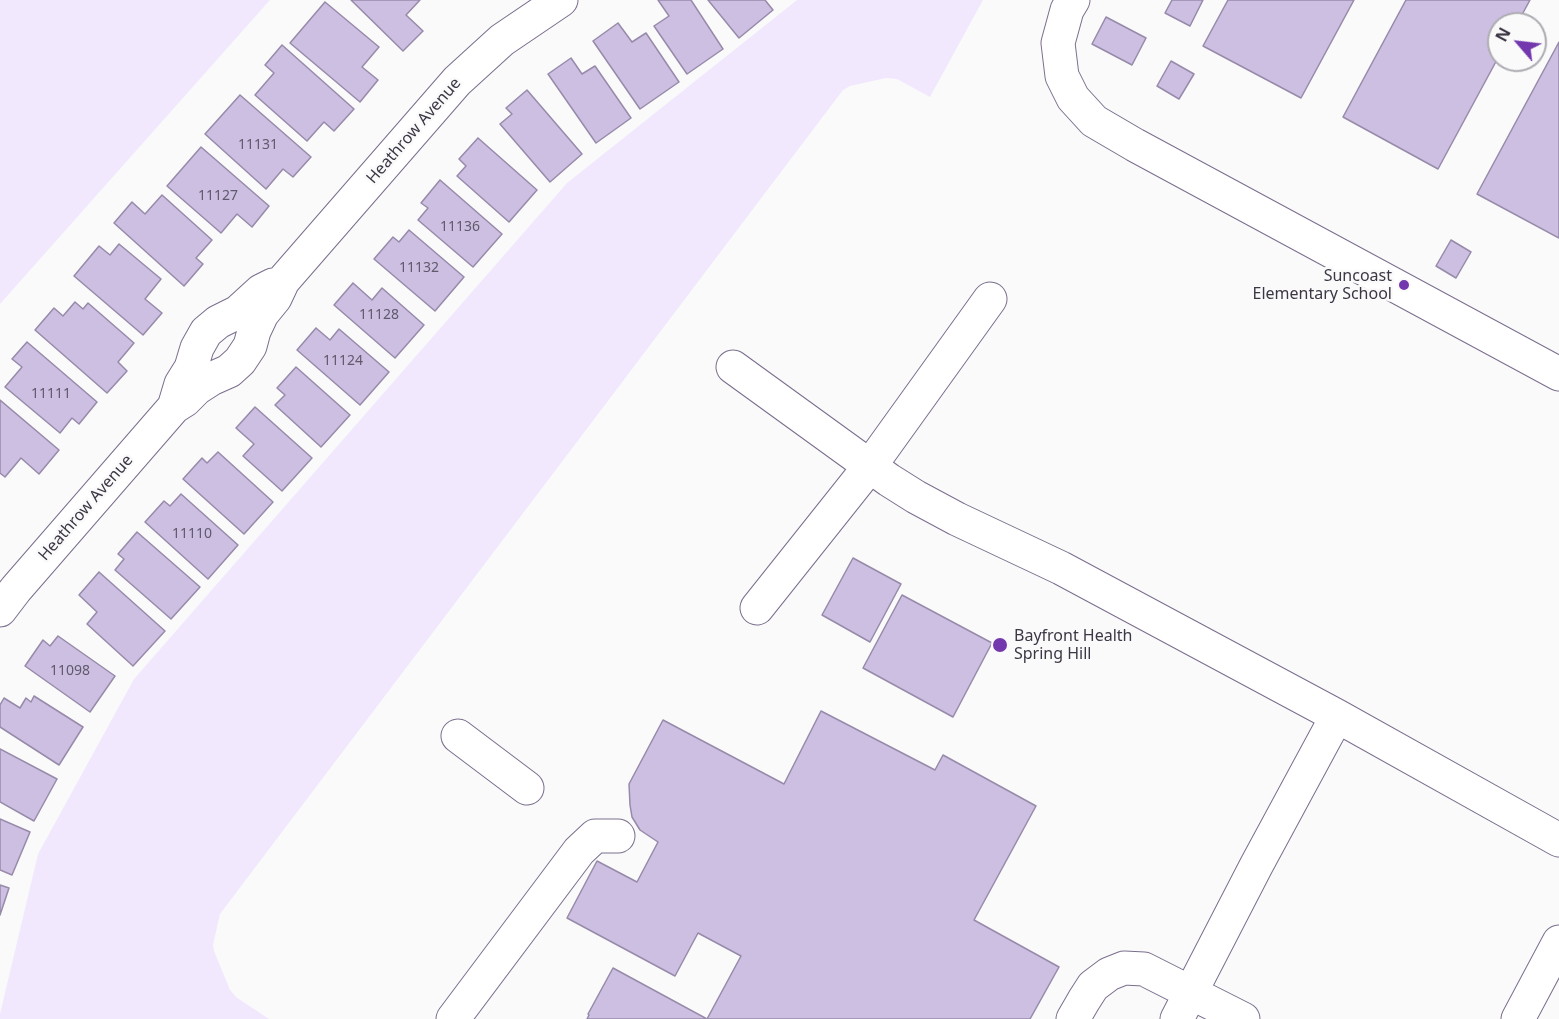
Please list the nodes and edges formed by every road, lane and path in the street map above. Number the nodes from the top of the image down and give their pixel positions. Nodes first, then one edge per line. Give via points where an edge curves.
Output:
1 (561, 0) edge
2 (1073, 0) edge
3 (283, 281) junction
4 (990, 299) dead end
5 (733, 367) dead end
6 (1559, 374) edge
7 (174, 406) junction
8 (870, 466) junction
9 (757, 608) dead end
10 (0, 610) edge
11 (1337, 716) junction
12 (458, 736) dead end
13 (527, 788) dead end
14 (618, 836) dead end
15 (1559, 840) edge
16 (1559, 942) edge
17 (1184, 1006) edge
18 (453, 1019) edge
19 (1073, 1019) edge
20 (1243, 1019) edge
21 (1518, 1019) edge

1 - 3 street, Heathrow Avenue via 502,40 457,81
2 - 6 street via 1058,43 1062,76 1073,98 1094,121
3 - 7 street, Heathrow Avenue via 261,314 250,346 240,361
3 - 7 street, Heathrow Avenue via 261,291 206,332
4 - 8 street
5 - 8 street
7 - 10 street, Heathrow Avenue
8 - 9 street
8 - 11 street via 957,519 1055,564
11 - 15 street
11 - 17 street
12 - 13 street
14 - 18 street via 594,836 579,851
16 - 21 street
17 - 19 street via 1144,969 1124,968 1094,986
17 - 20 street

